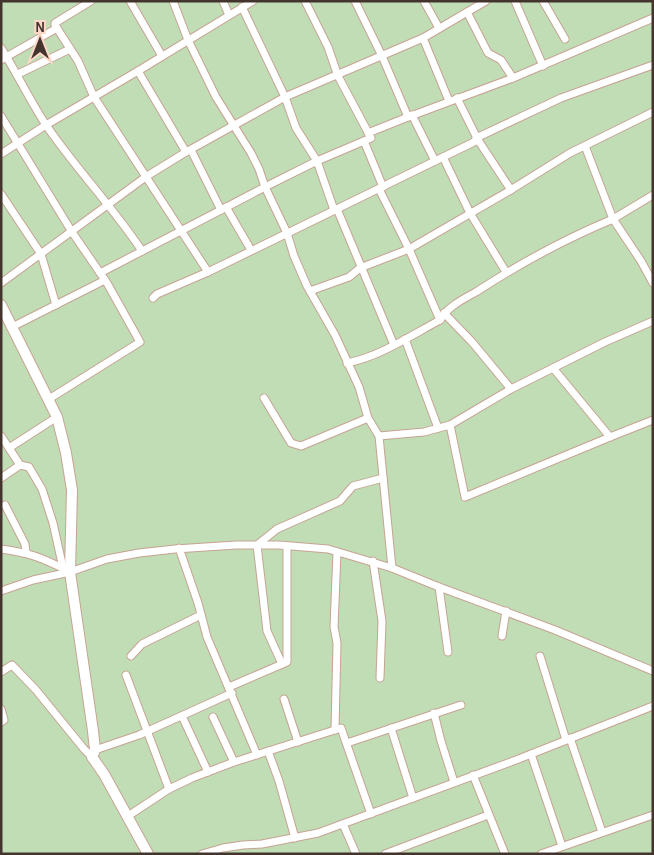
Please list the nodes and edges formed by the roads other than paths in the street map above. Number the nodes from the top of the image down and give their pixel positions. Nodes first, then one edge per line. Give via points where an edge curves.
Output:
1 (92, 1) edge
2 (130, 1) edge
3 (173, 1) edge
4 (223, 1) edge
5 (253, 1) edge
6 (305, 1) edge
7 (355, 1) edge
8 (424, 1) edge
9 (486, 1) edge
10 (515, 1) edge
11 (543, 1) edge
12 (242, 7) junction
13 (467, 12) junction
14 (229, 15) junction
15 (653, 18) edge
16 (57, 28) junction
17 (439, 28) junction
18 (423, 38) junction
19 (565, 39) dead end
20 (188, 40) junction
21 (1, 48) edge
22 (70, 49) junction
23 (162, 56) junction
24 (382, 56) junction
25 (4, 58) edge
26 (653, 65) edge
27 (543, 66) junction
28 (138, 71) junction
29 (18, 74) junction
30 (338, 76) junction
31 (513, 78) junction
32 (94, 96) junction
33 (285, 98) junction
34 (457, 98) junction
35 (449, 101) junction
36 (653, 112) edge
37 (1, 116) edge
38 (410, 116) junction
39 (46, 125) junction
40 (235, 126) junction
41 (368, 132) junction
42 (477, 139) junction
43 (364, 141) junction
44 (17, 143) junction
45 (585, 146) junction
46 (188, 151) junction
47 (1, 154) edge
48 (443, 157) junction
49 (317, 161) junction
50 (435, 161) junction
51 (147, 176) junction
52 (265, 187) junction
53 (381, 188) junction
54 (511, 190) junction
55 (1, 194) edge
56 (653, 195) edge
57 (108, 206) junction
58 (223, 208) junction
59 (335, 210) junction
60 (470, 213) junction
61 (613, 220) junction
62 (182, 231) junction
63 (72, 232) junction
64 (287, 233) junction
65 (409, 249) junction
66 (251, 250) junction
67 (142, 251) junction
68 (41, 254) junction
69 (360, 268) junction
70 (208, 272) junction
71 (506, 272) junction
72 (100, 273) junction
73 (105, 280) junction
74 (1, 283) edge
75 (653, 283) edge
76 (310, 291) junction
77 (152, 298) dead end
78 (1, 305) edge
79 (56, 305) junction
80 (442, 317) junction
81 (653, 320) edge
82 (12, 326) junction
83 (405, 339) junction
84 (394, 345) junction
85 (347, 362) junction
86 (553, 368) junction
87 (511, 389) junction
88 (264, 398) dead end
89 (49, 399) junction
90 (58, 417) junction
91 (368, 418) junction
92 (653, 420) edge
93 (450, 426) junction
94 (438, 428) junction
95 (1, 436) edge
96 (379, 436) junction
97 (610, 437) junction
98 (9, 448) junction
99 (20, 465) junction
100 (1, 478) edge
101 (383, 478) junction
102 (6, 505) dead end
103 (257, 545) junction
104 (287, 546) junction
105 (179, 548) junction
106 (1, 549) edge
107 (26, 552) junction
108 (337, 552) junction
109 (373, 561) junction
110 (392, 568) junction
111 (67, 570) junction
112 (438, 587) junction
113 (1, 591) edge
114 (506, 611) junction
115 (201, 615) junction
116 (502, 636) dead end
117 (448, 652) dead end
118 (131, 656) dead end
119 (540, 656) dead end
120 (282, 664) junction
121 (1, 672) edge
122 (653, 672) edge
123 (126, 676) dead end
124 (380, 678) dead end
125 (230, 690) junction
126 (284, 699) dead end
127 (461, 705) dead end
128 (653, 706) edge
129 (1, 709) edge
130 (434, 714) junction
131 (182, 716) junction
132 (213, 717) dead end
133 (1, 722) edge
134 (391, 728) junction
135 (335, 730) junction
136 (147, 732) junction
137 (568, 739) junction
138 (298, 742) junction
139 (347, 743) junction
140 (268, 751) junction
141 (94, 754) junction
142 (531, 754) junction
143 (257, 755) junction
144 (234, 762) junction
145 (208, 772) junction
146 (473, 775) junction
147 (454, 782) junction
148 (169, 789) junction
149 (413, 798) junction
150 (370, 814) junction
151 (488, 815) junction
152 (653, 815) edge
153 (128, 816) junction
154 (344, 824) junction
155 (602, 832) junction
156 (296, 838) junction
157 (562, 846) junction
158 (397, 852) edge
159 (148, 854) edge
160 (202, 854) edge
161 (356, 854) edge
162 (385, 854) edge
163 (505, 854) edge
164 (541, 854) edge

1 - 16 street via 55,23
2 - 23 street
3 - 20 street
4 - 14 street
5 - 12 street
6 - 30 street via 328,47
7 - 24 street
8 - 17 street
9 - 13 street
10 - 27 street
11 - 19 street
12 - 14 street
12 - 33 street
13 - 17 street
13 - 31 street via 488,53 501,60
14 - 20 street
15 - 27 street
16 - 22 street
16 - 25 street
17 - 18 street
18 - 24 street
18 - 35 street
20 - 23 street
20 - 40 street via 216,98
21 - 25 street
22 - 29 street
22 - 32 street
23 - 28 street
24 - 30 street
24 - 38 street
25 - 29 street
26 - 42 street via 561,98
27 - 31 street
28 - 32 street
28 - 46 street
29 - 39 street
30 - 33 street
30 - 41 street
31 - 34 street
32 - 39 street
32 - 51 street
33 - 40 street
33 - 49 street via 296,128
34 - 35 street
34 - 42 street
35 - 38 street
36 - 45 street
37 - 44 street
38 - 41 street
38 - 50 street
39 - 44 street
39 - 57 street
40 - 46 street
40 - 52 street
41 - 43 street via 371,138
42 - 48 street
42 - 54 street
43 - 49 street
43 - 53 street
44 - 47 street
44 - 63 street
45 - 54 street
45 - 61 street
46 - 51 street
46 - 58 street
48 - 50 street
48 - 60 street
49 - 52 street
49 - 59 street
50 - 53 street
51 - 57 street
51 - 62 street
52 - 58 street
52 - 64 street
53 - 59 street
53 - 65 street
54 - 60 street
55 - 68 street
56 - 61 street
57 - 63 street
57 - 67 street
58 - 62 street
58 - 66 street
59 - 64 street
59 - 69 street
60 - 65 street
60 - 71 street
61 - 71 street
61 - 75 street
62 - 67 street
62 - 70 street
63 - 68 street
63 - 72 street
64 - 66 street
64 - 76 street
65 - 69 street
65 - 80 street
66 - 70 street
67 - 72 street
68 - 74 street
68 - 79 street
69 - 76 street via 349,276
69 - 84 street
70 - 77 street
71 - 80 street
72 - 73 street
73 - 79 street
73 - 89 street via 140,342
76 - 85 street
78 - 82 street
79 - 82 street
80 - 83 street
80 - 87 street via 472,342
81 - 86 street
82 - 89 street
83 - 84 street
83 - 94 street
84 - 85 street
85 - 91 street
86 - 87 street
86 - 97 street
87 - 93 street
88 - 91 street via 291,443 301,446
89 - 90 street
90 - 98 street
90 - 111 street via 72,490
91 - 96 street
92 - 97 street
93 - 94 street
93 - 97 street via 465,497
94 - 96 street
95 - 98 street
96 - 101 street
98 - 99 street
99 - 100 street
99 - 111 street via 29,467 42,489
101 - 103 street via 353,486 340,501 278,529
101 - 110 street
102 - 107 street
103 - 104 street
103 - 105 street
103 - 120 street via 267,631
104 - 108 street
104 - 120 street via 287,662
105 - 111 street via 107,559
105 - 115 street
106 - 107 street
107 - 111 street
108 - 109 street
108 - 135 street
109 - 110 street
109 - 124 street via 382,621
110 - 112 street
111 - 113 street
111 - 141 street
112 - 114 street
112 - 117 street
114 - 116 street
114 - 122 street
115 - 118 street via 142,644
115 - 125 street
119 - 137 street
120 - 125 street
121 - 141 street via 12,665 84,749
123 - 136 street
125 - 131 street
125 - 143 street
126 - 138 street
127 - 130 street
128 - 137 street
129 - 133 street via 4,720
130 - 134 street
130 - 147 street
131 - 136 street
131 - 145 street
132 - 144 street
134 - 139 street
134 - 149 street
135 - 138 street
135 - 139 street via 341,728
136 - 141 street
136 - 148 street
137 - 142 street
137 - 155 street
138 - 140 street
139 - 150 street
140 - 143 street
140 - 156 street
141 - 153 street
142 - 146 street
142 - 157 street
143 - 144 street
144 - 145 street
145 - 148 street
146 - 147 street
146 - 151 street
147 - 149 street
148 - 153 street
149 - 150 street
150 - 154 street
151 - 158 street
151 - 163 street
152 - 155 street
153 - 159 street
154 - 156 street
154 - 161 street
155 - 157 street
156 - 160 street
157 - 164 street
158 - 162 street

